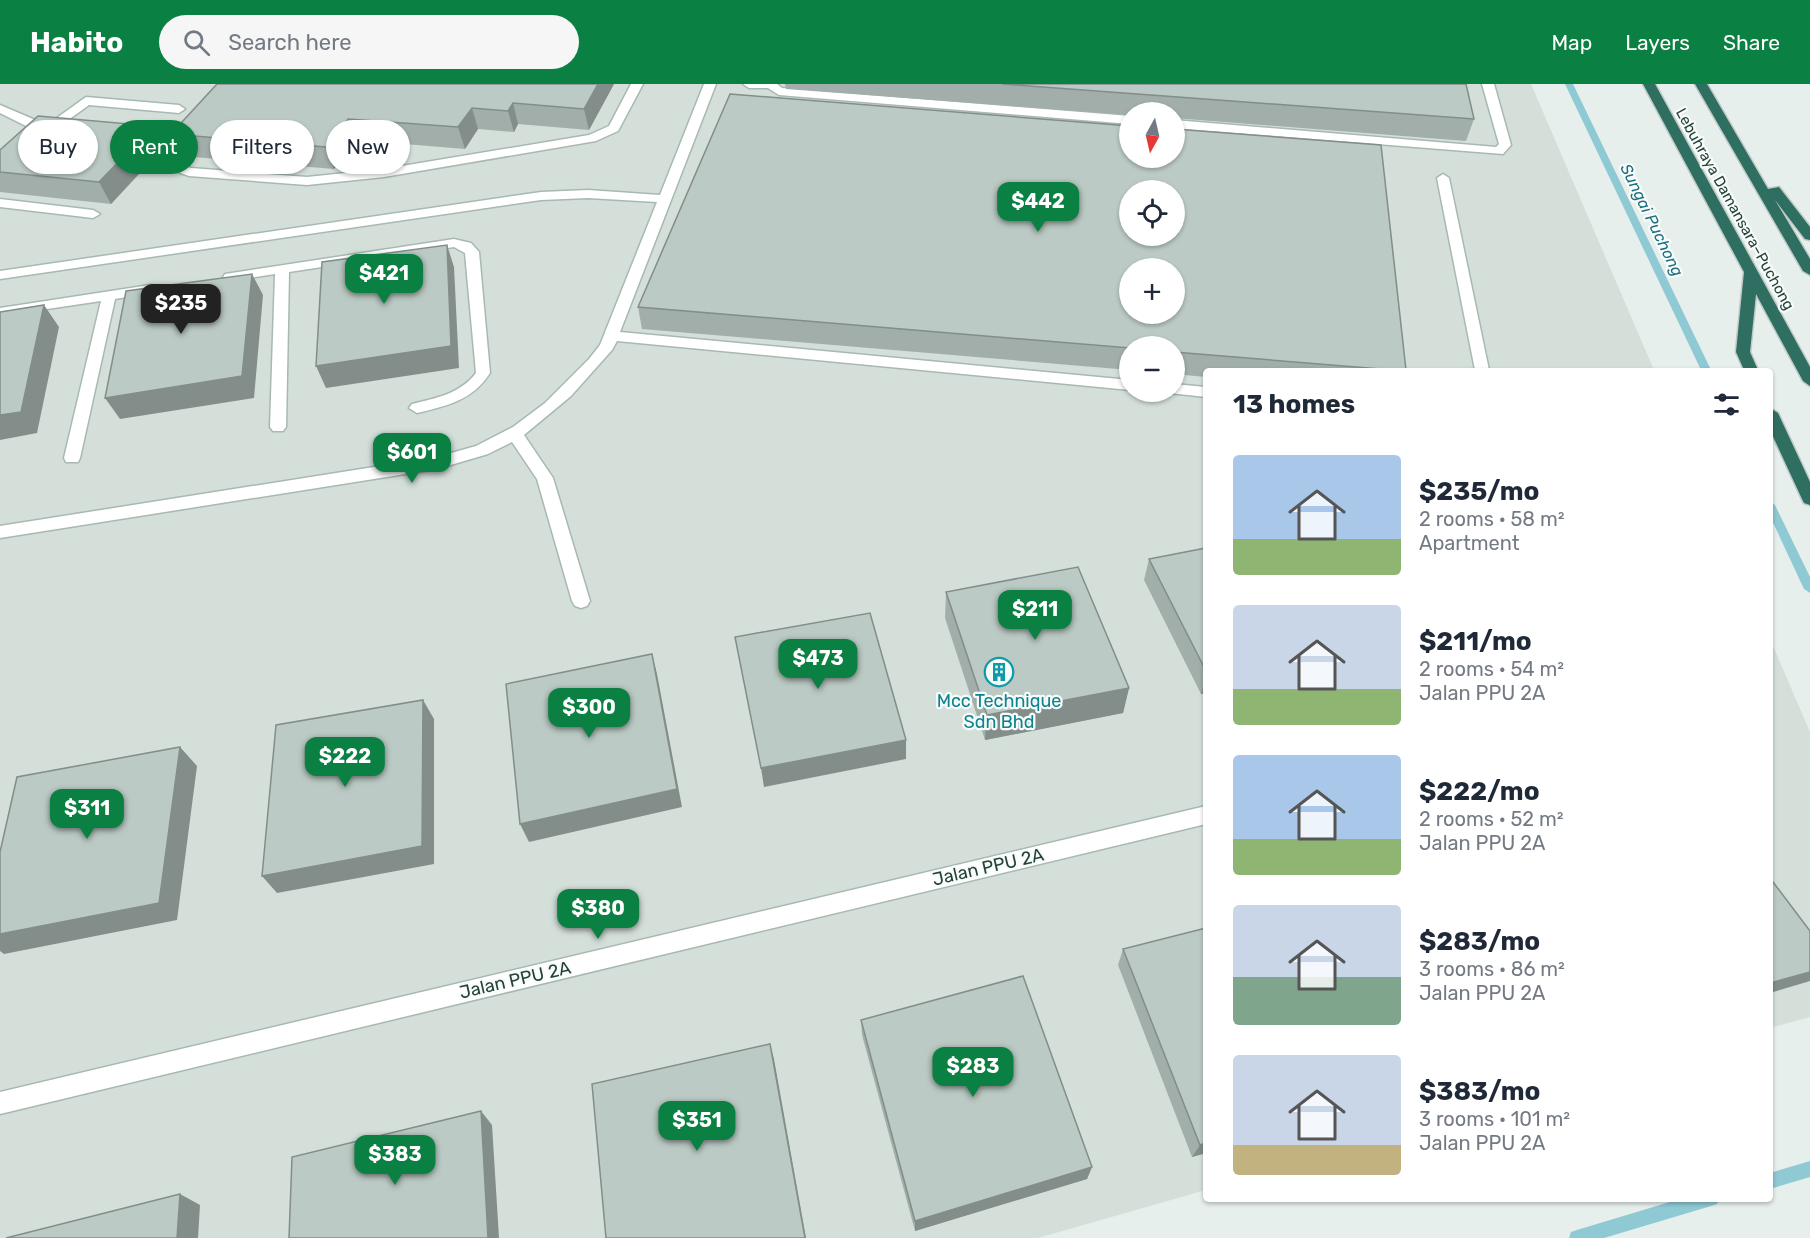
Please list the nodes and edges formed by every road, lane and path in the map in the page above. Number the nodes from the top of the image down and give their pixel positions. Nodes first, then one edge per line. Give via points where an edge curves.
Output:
1 (637, 84) edge
2 (710, 84) edge
3 (749, 84) edge
4 (1488, 84) edge
5 (1649, 84) edge
6 (1701, 84) edge
7 (771, 85) edge
8 (0, 109) edge
9 (179, 109) dead end
10 (1119, 119) edge
11 (201, 125) edge
12 (1185, 125) edge
13 (1734, 139) junction
14 (1443, 178) dead end
15 (663, 199) junction
16 (0, 203) edge
17 (93, 214) dead end
18 (1810, 236) edge
19 (282, 269) junction
20 (1751, 271) junction
21 (1810, 271) edge
22 (0, 275) edge
23 (213, 280) edge
24 (167, 287) edge
25 (109, 295) junction
26 (0, 312) edge
27 (611, 336) junction
28 (1482, 368) edge
29 (1750, 368) edge
30 (1810, 381) edge
31 (1119, 384) edge
32 (1185, 390) edge
33 (1203, 392) edge
34 (417, 408) dead end
35 (1773, 419) edge
36 (278, 427) dead end
37 (514, 432) junction
38 (72, 458) dead end
39 (1810, 498) edge
40 (0, 532) edge
41 (581, 601) dead end
42 (1203, 816) edge
43 (0, 1103) edge

1 - 11 street via 614,128 592,138 384,173 307,181 189,172 176,167 172,157
2 - 15 street
3 - 7 street
4 - 12 street via 1505,145 1499,151
5 - 20 highway, Lebuhraya Damansara–Puchong
6 - 13 highway, Lebuhraya Damansara–Puchong
7 - 10 street via 779,91
8 - 9 street via 44,134 86,101
13 - 18 highway
13 - 21 highway, Lebuhraya Damansara–Puchong
14 - 28 street
15 - 22 street via 588,194 542,196
15 - 27 street
16 - 17 street
19 - 23 street
19 - 34 street via 454,243 472,252 483,373 478,382 456,399
19 - 36 street
20 - 29 highway via 1743,352
20 - 30 highway, Lebuhraya Damansara–Puchong
24 - 25 street
25 - 26 street
25 - 38 street
27 - 31 street
27 - 37 street via 582,378
32 - 33 street
35 - 39 highway
37 - 40 street via 483,450 437,463
37 - 41 street via 545,478
42 - 43 street, Jalan PPU 2A

